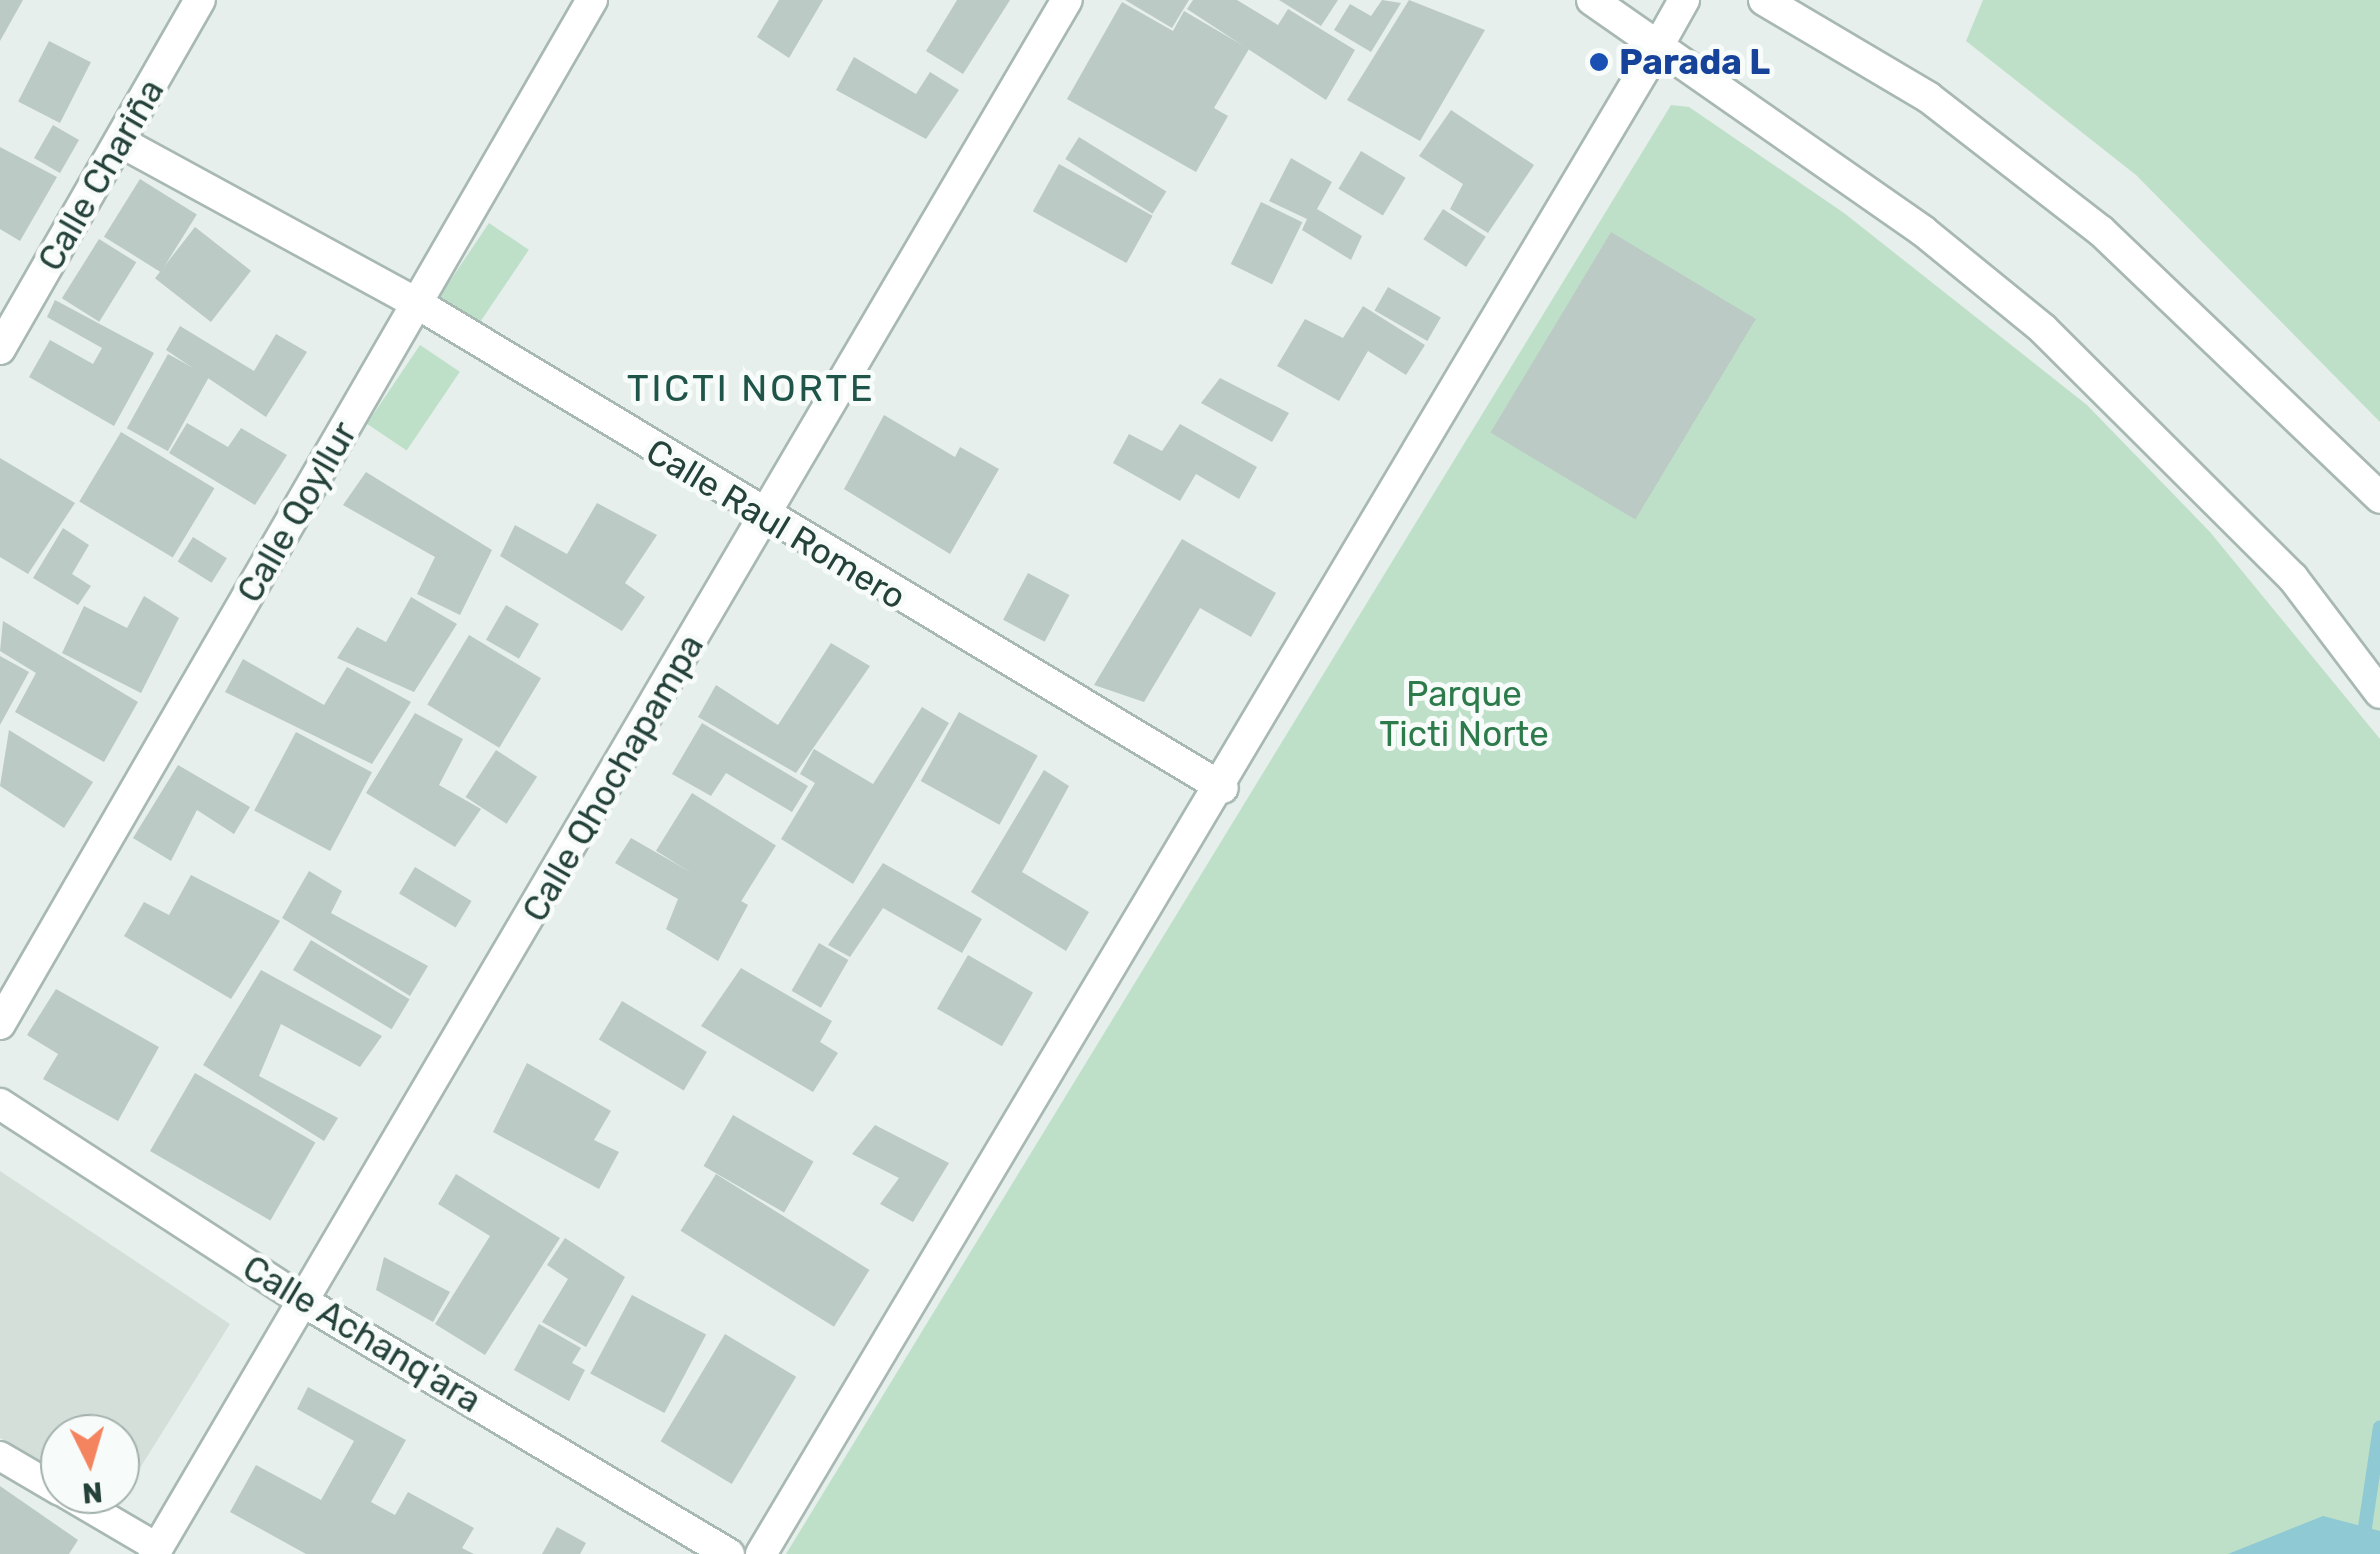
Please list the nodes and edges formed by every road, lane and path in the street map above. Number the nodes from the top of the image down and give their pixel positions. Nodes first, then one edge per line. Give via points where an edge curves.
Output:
1 (592, 0) edge
2 (1067, 0) edge
3 (1592, 0) edge
4 (1684, 0) edge
5 (1764, 0) edge
6 (190, 3) edge
7 (1661, 41) junction
8 (121, 142) junction
9 (418, 304) junction
10 (0, 349) edge
11 (2380, 498) edge
12 (765, 520) junction
13 (2380, 694) edge
14 (1222, 788) junction
15 (0, 1024) edge
16 (0, 1104) edge
17 (306, 1303) junction
18 (0, 1456) edge
19 (40, 1479) edge
20 (98, 1514) edge
21 (156, 1551) edge
22 (730, 1554) edge
23 (761, 1554) edge

1 - 9 street, Calle Qoyllur
2 - 12 street, Calle Qhochapampa
3 - 7 street
4 - 7 street
5 - 11 street via 1928,97 2102,230
6 - 8 street, Calle Chariña
7 - 13 street via 2044,329 2293,578
7 - 14 street
8 - 9 street, Calle Raul Romero
8 - 10 street, Calle Chariña
9 - 12 street, Calle Raul Romero
9 - 15 street, Calle Qoyllur
12 - 14 street, Calle Raul Romero
12 - 17 street, Calle Qhochapampa
14 - 23 street
16 - 17 street, Calle Achanq'ara
17 - 21 street, Calle Qhochapampa
17 - 22 street, Calle Achanq'ara
18 - 19 lane
20 - 21 lane

